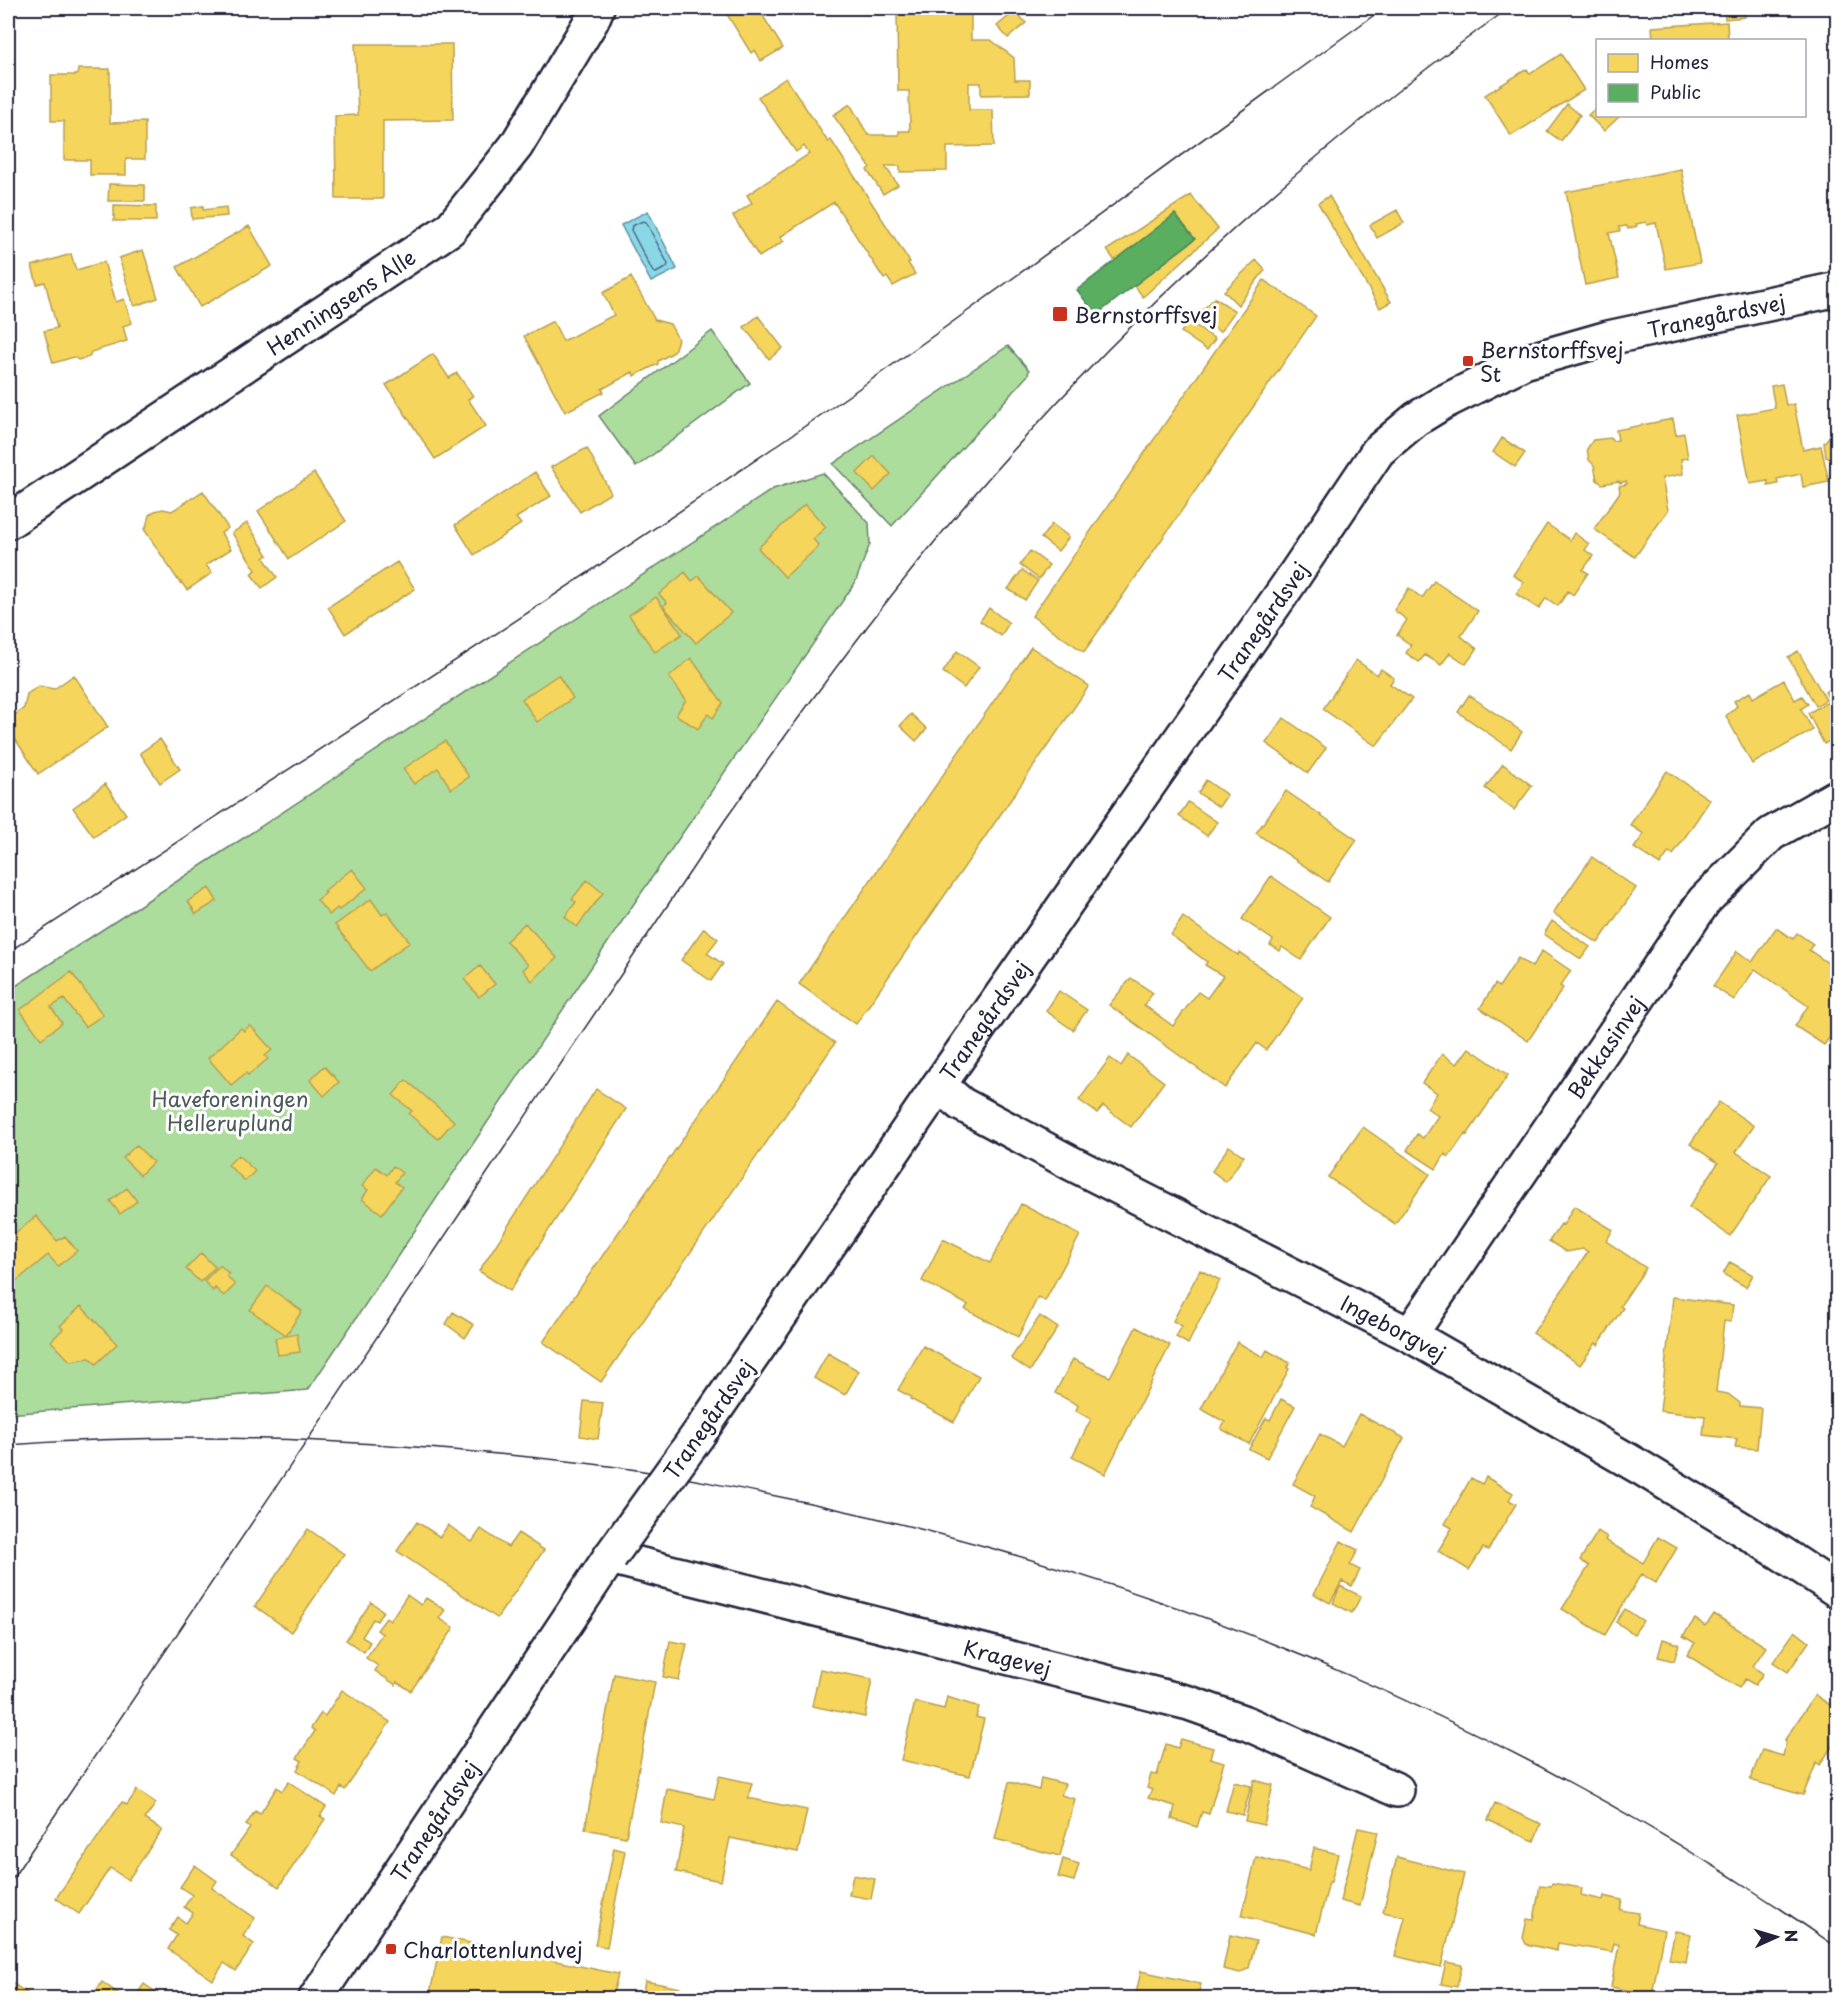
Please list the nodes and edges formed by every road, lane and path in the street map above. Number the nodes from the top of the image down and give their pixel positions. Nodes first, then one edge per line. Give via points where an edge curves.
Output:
1 (597, 8) edge
2 (1838, 289) edge
3 (8, 522) edge
4 (1838, 796) edge
5 (939, 1085) junction
6 (1410, 1335) junction
7 (610, 1557) junction
8 (1838, 1591) edge
9 (1396, 1790) dead end
10 (316, 1998) edge

1 - 3 street, Henningsens Alle via 516,146 450,229
2 - 5 street, Tranegårdsvej via 1608,338 1524,362 1442,403 1378,451
4 - 6 street, Bekkasinvej via 1771,834 1704,901
5 - 6 street, Ingeborgvej via 961,1104 1069,1162
5 - 7 street, Tranegårdsvej, bridge
6 - 8 street, Ingeborgvej via 1643,1469
7 - 9 street, Kragevej via 1189,1703 1248,1724
7 - 10 street, Tranegårdsvej

